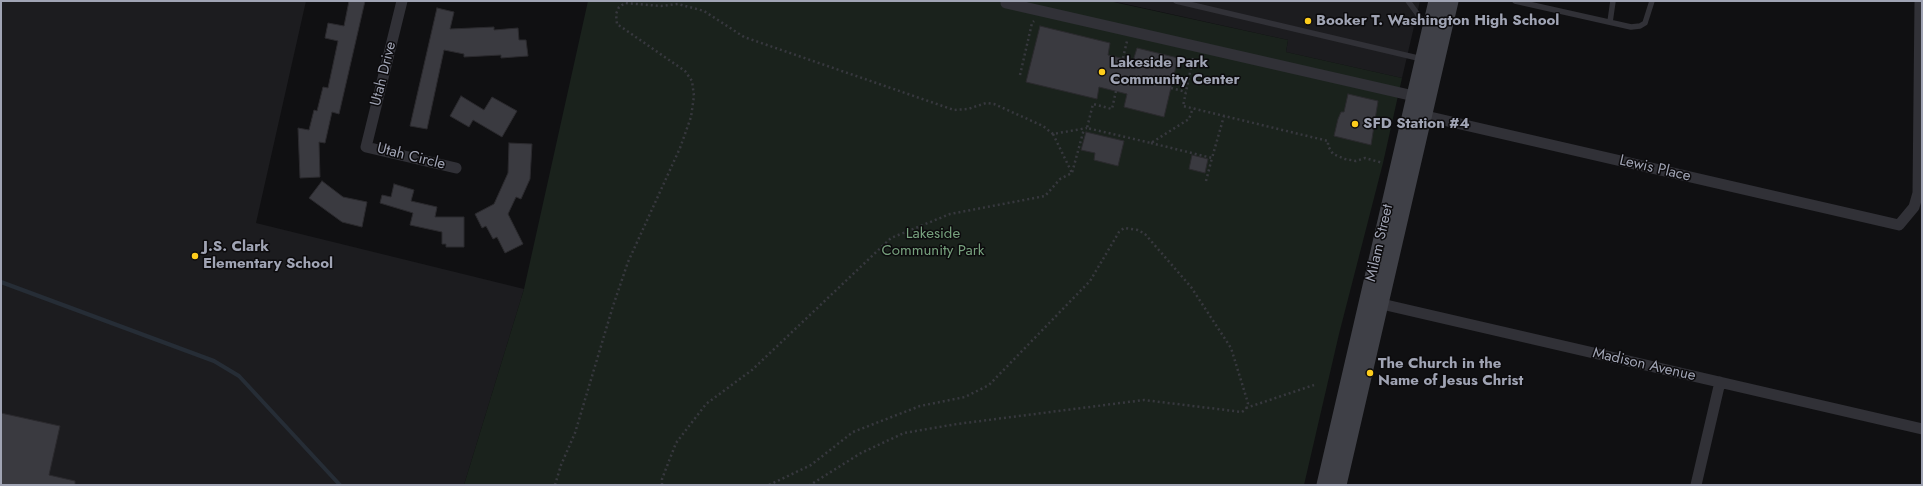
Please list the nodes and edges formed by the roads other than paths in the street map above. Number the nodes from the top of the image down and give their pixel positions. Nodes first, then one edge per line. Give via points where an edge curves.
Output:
1 (402, 1) edge
2 (1176, 1) edge
3 (1408, 1) edge
4 (1436, 1) edge
5 (1451, 1) edge
6 (1514, 1) edge
7 (1613, 1) edge
8 (1652, 1) edge
9 (1920, 1) edge
10 (1006, 3) dead end
11 (1610, 22) junction
12 (1429, 30) junction
13 (1422, 59) junction
14 (1414, 96) junction
15 (1418, 114) junction
16 (366, 147) joint
17 (456, 168) dead end
18 (1374, 302) junction
19 (1720, 382) junction
20 (1922, 429) edge
21 (1324, 485) edge
22 (1339, 485) edge
23 (1696, 485) edge

1 - 16 street, Utah Drive
2 - 13 lane
3 - 12 lane
4 - 12 street, Milam Street
5 - 15 street, Milam Street
6 - 11 lane
7 - 11 lane
8 - 11 lane via 1645,23 1640,26 1631,27
9 - 15 street, Lewis Place via 1918,193 1914,207 1899,225
10 - 14 street
12 - 13 street, Milam Street
13 - 14 street, Milam Street
14 - 15 street, Milam Street
15 - 18 street, Milam Street
16 - 17 street, Utah Circle
18 - 19 street, Madison Avenue
18 - 21 street, Milam Street
18 - 22 street, Milam Street
19 - 20 street, Madison Avenue
19 - 23 street

